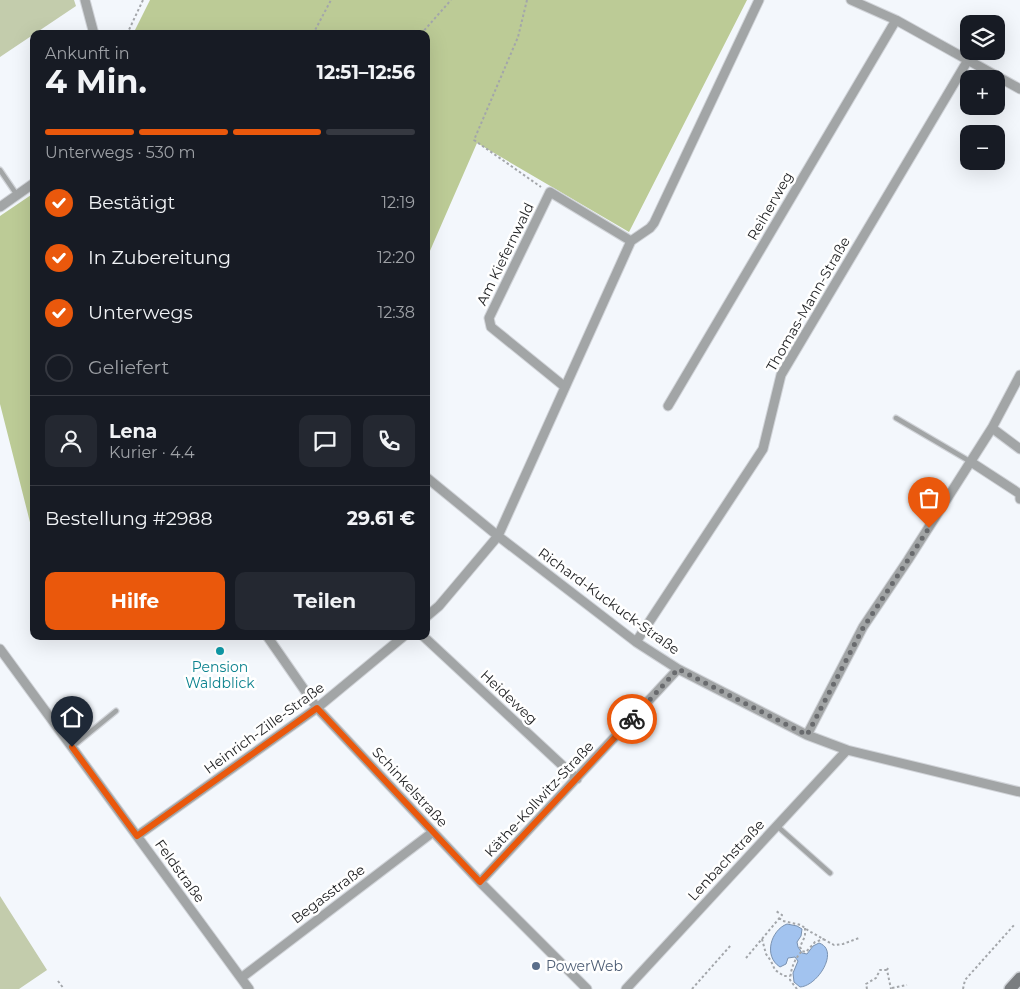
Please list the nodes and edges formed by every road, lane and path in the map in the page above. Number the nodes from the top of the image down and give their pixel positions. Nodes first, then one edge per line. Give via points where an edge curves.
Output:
1 (85, 0) edge
2 (143, 0) edge
3 (332, 0) edge
4 (450, 0) edge
5 (527, 0) edge
6 (759, 0) edge
7 (851, 0) edge
8 (896, 20) junction
9 (93, 30) edge
10 (129, 30) edge
11 (315, 30) edge
12 (424, 30) edge
13 (960, 56) edge
14 (968, 60) joint
15 (1020, 89) edge
16 (0, 170) edge
17 (30, 186) edge
18 (550, 192) junction
19 (17, 195) junction
20 (0, 207) edge
21 (631, 241) junction
22 (1020, 376) edge
23 (565, 387) junction
24 (668, 406) dead end
25 (896, 418) dead end
26 (992, 428) junction
27 (1020, 449) edge
28 (971, 462) junction
29 (430, 480) edge
30 (1020, 494) edge
31 (1020, 499) edge
32 (498, 536) junction
33 (430, 614) edge
34 (270, 640) edge
35 (399, 640) edge
36 (427, 640) edge
37 (636, 642) junction
38 (0, 649) edge
39 (678, 669) junction
40 (317, 708) junction
41 (116, 711) dead end
42 (807, 735) junction
43 (72, 747) junction
44 (847, 750) junction
45 (577, 779) junction
46 (1020, 792) edge
47 (777, 826) junction
48 (432, 832) junction
49 (137, 836) junction
50 (830, 873) dead end
51 (480, 882) junction
52 (776, 910) dead end
53 (780, 918) junction
54 (1015, 924) dead end
55 (805, 928) junction
56 (859, 938) dead end
57 (762, 939) junction
58 (825, 939) junction
59 (731, 945) dead end
60 (802, 951) junction
61 (746, 958) dead end
62 (790, 976) junction
63 (241, 978) junction
64 (1020, 978) edge
65 (58, 980) dead end
66 (907, 985) dead end
67 (64, 989) edge
68 (249, 989) edge
69 (587, 989) edge
70 (626, 989) edge
71 (692, 989) edge
72 (797, 989) edge
73 (867, 989) edge
74 (891, 989) edge
75 (963, 989) edge
76 (1010, 989) edge

1 - 9 street
2 - 10 path
3 - 11 path
4 - 12 path
5 - 18 path via 518,37 474,140
6 - 21 street via 654,223
7 - 8 street
8 - 13 street
8 - 24 street, Reiherweg
14 - 15 street
14 - 37 street, Thomas-Mann-Straße via 781,375 763,449
16 - 19 lane
17 - 19 street
18 - 21 street, Am Kiefernwald
18 - 23 street, Am Kiefernwald via 489,318 491,327
19 - 20 street
21 - 23 street
22 - 26 street
23 - 32 street
25 - 28 lane
26 - 27 street
26 - 28 street
28 - 30 street
28 - 42 street via 863,628
29 - 32 street, Richard-Kuckuck-Straße
30 - 31 street
32 - 33 street
32 - 37 street, Richard-Kuckuck-Straße
34 - 40 street, Schinkelstraße
35 - 40 street, Heinrich-Zille-Straße
36 - 45 street, Heideweg
37 - 39 street, Richard-Kuckuck-Straße
38 - 43 street, Feldstraße
39 - 42 street, Richard-Kuckuck-Straße
39 - 45 street, Käthe-Kollwitz-Straße
40 - 48 street, Schinkelstraße
40 - 49 street, Heinrich-Zille-Straße
41 - 43 lane
42 - 44 street, Richard-Kuckuck-Straße
43 - 49 street, Feldstraße
44 - 46 street, Richard-Kuckuck-Straße
44 - 47 street, Lenbachstraße
45 - 51 street, Käthe-Kollwitz-Straße
47 - 50 lane
47 - 70 street, Lenbachstraße
48 - 51 street, Schinkelstraße
48 - 63 street, Begasstraße
49 - 63 street, Feldstraße
51 - 69 street, Schinkelstraße
52 - 53 path via 782,915
53 - 55 path
53 - 57 path
54 - 75 path via 965,980
55 - 58 path
55 - 60 path via 800,947
56 - 58 path via 837,945
57 - 61 path
57 - 62 path via 775,970
58 - 60 path via 815,942 806,952
59 - 71 path
60 - 62 path
62 - 72 path
63 - 68 street, Feldstraße
64 - 76 main road
65 - 67 path
66 - 74 path
73 - 74 path via 866,984 874,980 880,970 887,969

